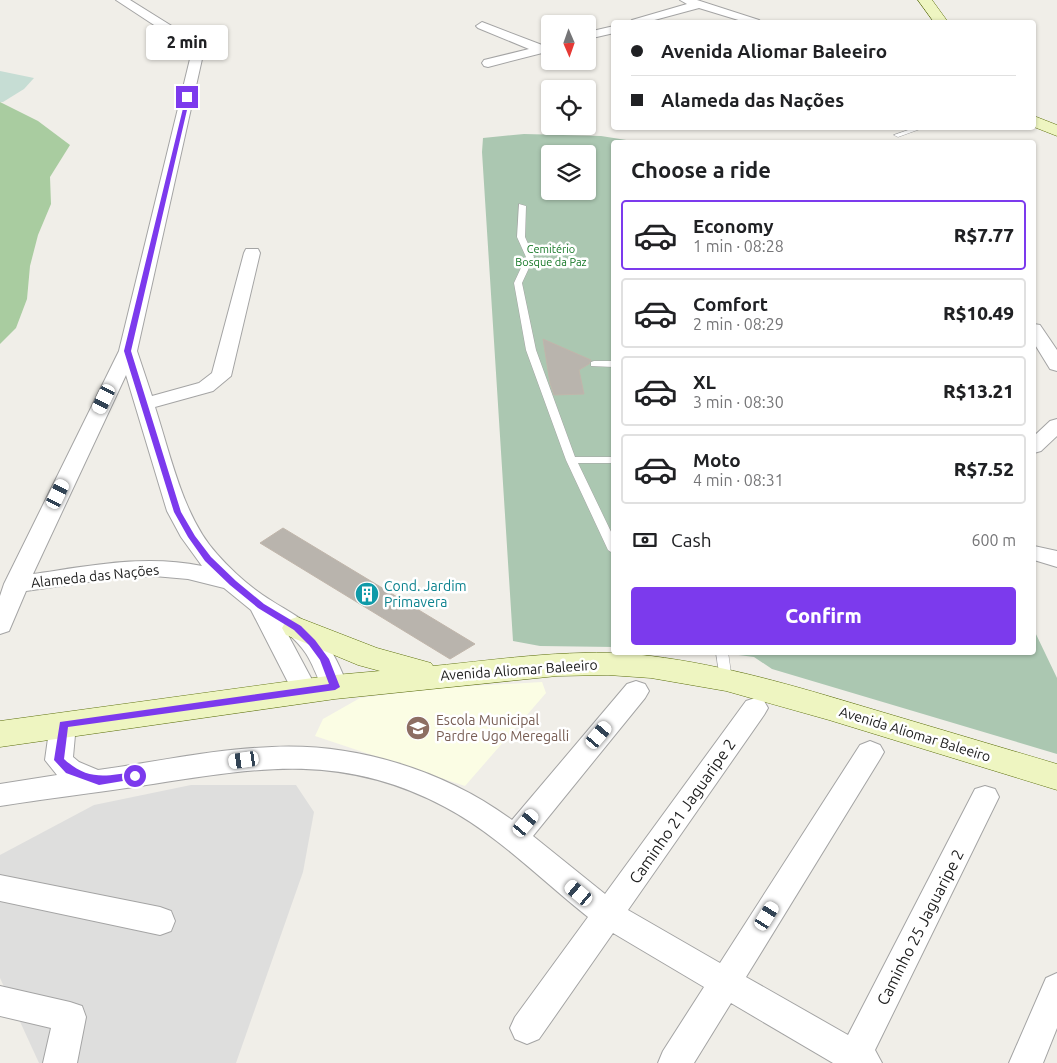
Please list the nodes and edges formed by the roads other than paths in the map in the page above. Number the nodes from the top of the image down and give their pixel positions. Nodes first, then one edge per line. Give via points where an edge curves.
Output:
1 (122, 0) edge
2 (686, 0) edge
3 (925, 0) edge
4 (699, 4) junction
5 (643, 20) edge
6 (749, 20) edge
7 (940, 20) edge
8 (482, 26) dead end
9 (611, 30) edge
10 (596, 34) edge
11 (541, 47) edge
12 (541, 49) edge
13 (488, 63) dead end
14 (1036, 122) edge
15 (914, 130) edge
16 (1057, 131) edge
17 (898, 135) dead end
18 (522, 206) dead end
19 (252, 253) dead end
20 (1036, 333) edge
21 (128, 351) junction
22 (1047, 358) edge
23 (594, 364) dead end
24 (611, 364) edge
25 (143, 404) junction
26 (1057, 425) edge
27 (1036, 446) edge
28 (571, 460) junction
29 (611, 460) edge
30 (611, 544) edge
31 (1036, 554) edge
32 (1057, 560) edge
33 (233, 583) junction
34 (16, 584) junction
35 (261, 606) junction
36 (0, 625) edge
37 (297, 628) junction
38 (724, 666) edge
39 (441, 676) junction
40 (320, 689) junction
41 (636, 692) dead end
42 (755, 708) dead end
43 (63, 724) junction
44 (0, 734) edge
45 (870, 752) dead end
46 (58, 760) junction
47 (1057, 777) edge
48 (99, 781) junction
49 (0, 793) edge
50 (985, 797) dead end
51 (514, 838) junction
52 (0, 888) edge
53 (609, 915) junction
54 (160, 921) dead end
55 (726, 982) junction
56 (1057, 988) edge
57 (0, 1001) edge
58 (527, 1028) dead end
59 (857, 1061) edge
60 (60, 1063) edge
61 (675, 1063) edge
62 (1026, 1063) edge

1 - 21 street, Alameda das Nações via 187,41 196,52
2 - 4 street
3 - 7 main road
4 - 5 street
4 - 6 street
8 - 11 street
9 - 10 street
12 - 13 street
14 - 16 main road
15 - 17 lane
18 - 28 lane via 521,237 530,257 518,283 531,350
19 - 25 street via 221,376 206,387
20 - 22 street
21 - 25 street, Alameda das Nações
21 - 34 street, Alameda das Nações
23 - 24 lane
25 - 33 street, Alameda das Nações via 178,512 208,559
26 - 27 street
28 - 29 lane
28 - 30 lane
31 - 32 street
33 - 34 street, Alameda das Nações via 199,573 146,569
33 - 35 street, Alameda das Nações
34 - 36 street, Alameda das Nações
35 - 37 street, Alameda das Nações
35 - 40 street, Alameda das Nações
37 - 39 main road via 369,658
37 - 40 street, Alameda das Nações via 324,659
38 - 39 main road, Avenida Aliomar Baleeiro via 557,665
38 - 47 main road, Avenida Aliomar Baleeiro via 829,708
39 - 40 main road, Avenida Aliomar Baleeiro
40 - 43 main road, Avenida Aliomar Baleeiro
41 - 51 street
42 - 53 street, Caminho 21 Jaguaripe 2
43 - 44 main road, Avenida Aliomar Baleeiro
43 - 46 street
45 - 55 street
46 - 48 street via 69,770
46 - 49 street via 44,773
48 - 49 street
48 - 51 street via 244,760 289,757 332,760 415,781 455,799
50 - 59 street, Caminho 25 Jaguaripe 2
51 - 53 street
52 - 54 street
53 - 55 street
53 - 58 street, Caminho 21 Jaguaripe 2
55 - 59 street
55 - 61 street
56 - 62 street
57 - 60 street via 70,1017

